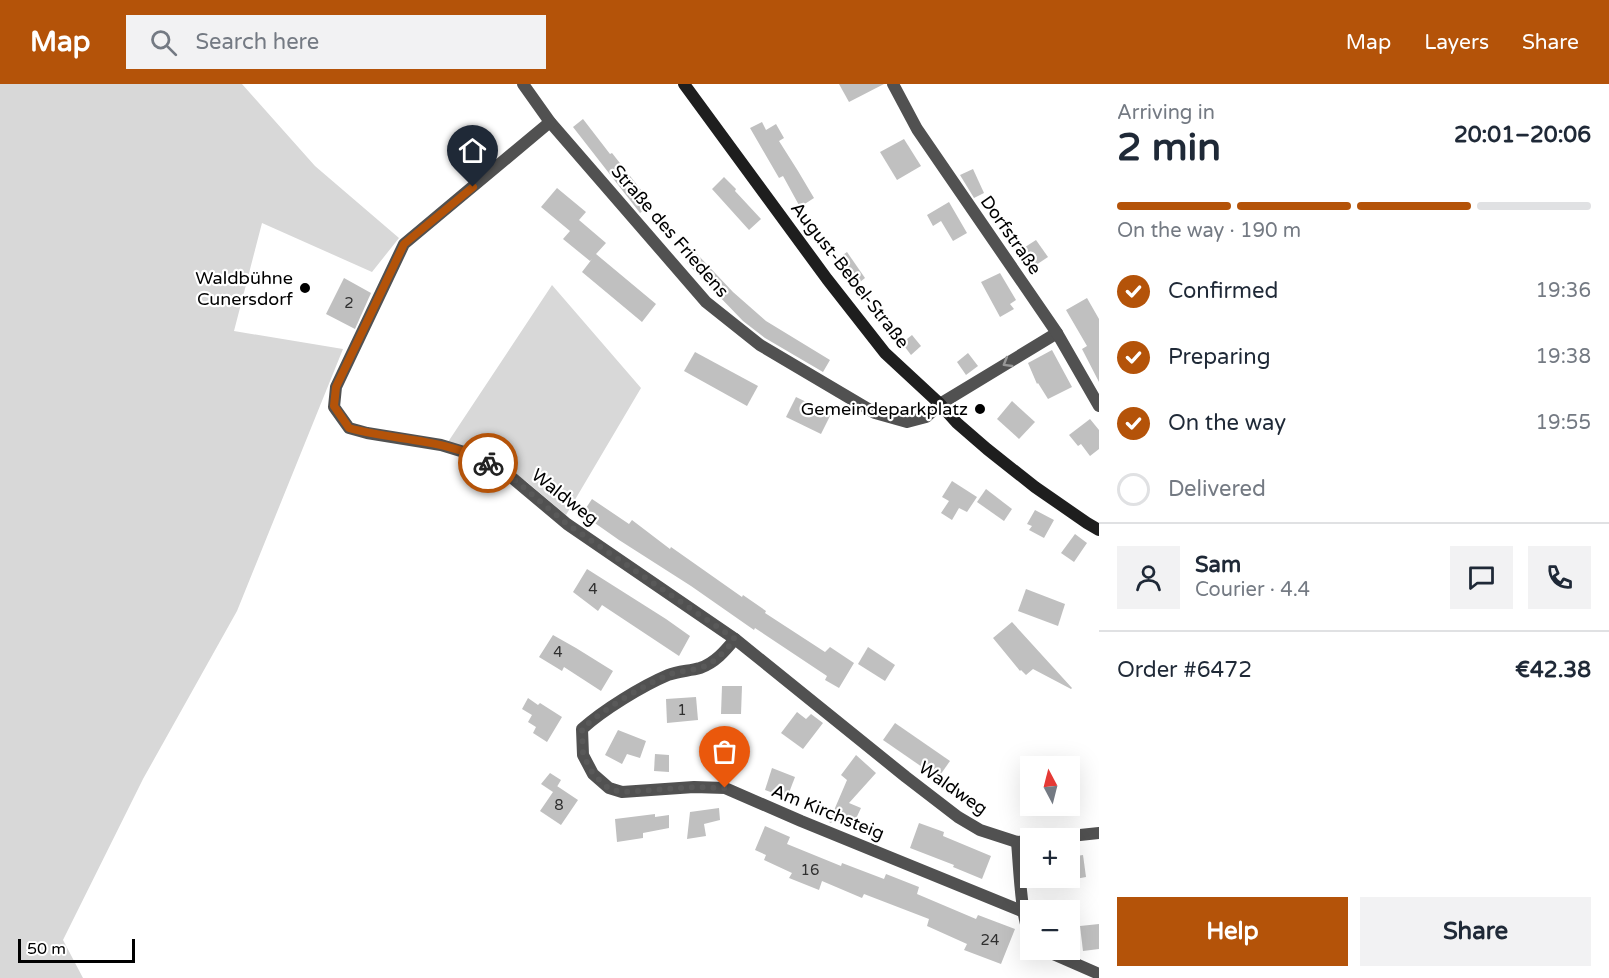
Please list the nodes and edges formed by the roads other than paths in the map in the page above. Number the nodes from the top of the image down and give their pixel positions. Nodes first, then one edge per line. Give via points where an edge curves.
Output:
1 (523, 84) edge
2 (684, 84) edge
3 (893, 84) edge
4 (550, 122) junction
5 (1056, 333) junction
6 (940, 404) junction
7 (1099, 406) edge
8 (1099, 530) edge
9 (735, 639) junction
10 (1099, 833) edge
11 (1080, 835) edge
12 (1017, 842) junction
13 (1020, 842) edge
14 (1023, 900) edge
15 (1020, 910) edge
16 (1067, 960) edge
17 (1099, 974) edge

1 - 4 street, Straße des Friedens
2 - 6 main road, August-Bebel-Straße via 885,353
3 - 5 street, Dorfstraße via 917,129
4 - 6 street, Straße des Friedens via 706,302 760,345 875,413 908,422 926,417
4 - 9 street, Waldweg via 404,244 336,387 334,406 349,428 477,456 510,476 567,524
5 -> 6 street, Straße des Friedens
5 - 7 street, Dorfstraße
6 - 8 main road, August-Bebel-Straße via 957,423 1035,487
9 - 12 street, Waldweg via 958,817 980,830
9 - 15 street, Am Kirchsteig via 720,657 702,667 670,674 582,729 583,755 593,774 609,789 622,792 725,788
10 - 11 street
12 - 13 street, Waldweg
12 - 14 street
16 - 17 street

